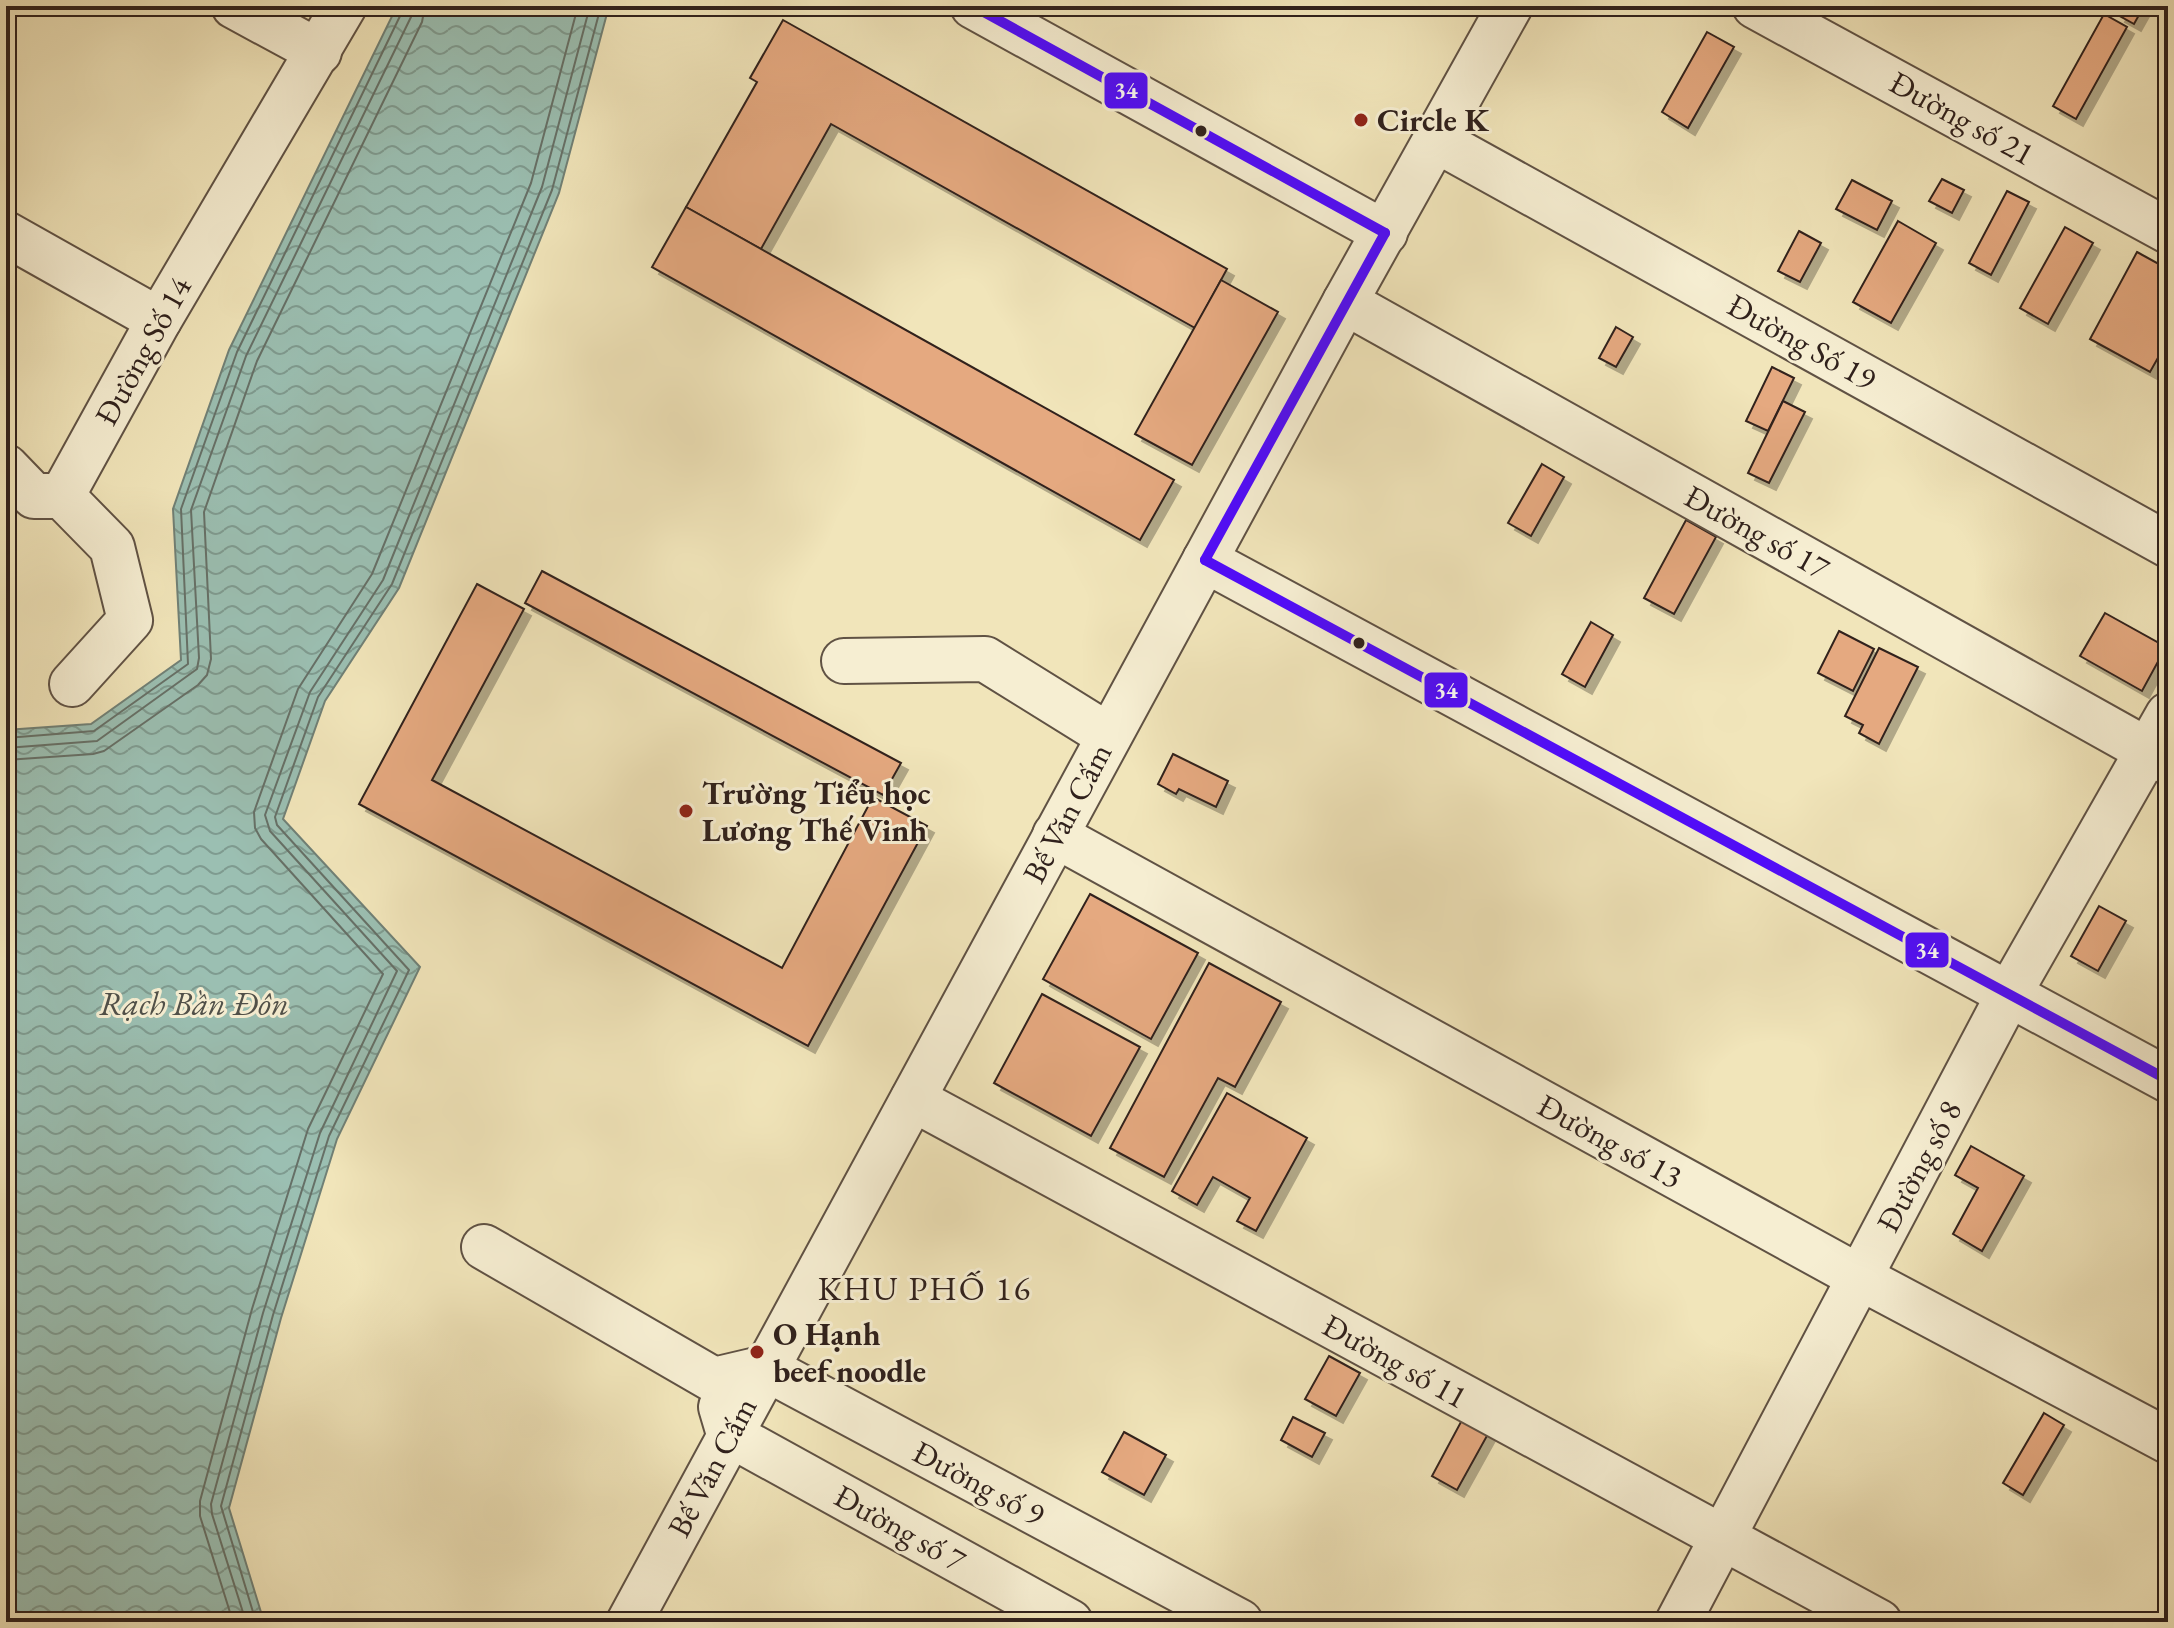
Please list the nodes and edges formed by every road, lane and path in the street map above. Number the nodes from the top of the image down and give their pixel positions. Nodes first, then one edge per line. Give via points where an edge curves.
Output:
1 (234, 6) edge
2 (344, 6) edge
3 (973, 6) edge
4 (1510, 6) edge
5 (1755, 6) edge
6 (319, 52) junction
7 (1436, 140) junction
8 (2168, 231) edge
9 (1385, 233) junction
10 (6, 234) edge
11 (1345, 302) junction
12 (159, 320) junction
13 (6, 467) edge
14 (62, 496) junction
15 (2168, 545) edge
16 (1205, 560) junction
17 (844, 661) dead end
18 (72, 684) dead end
19 (1109, 736) junction
20 (2161, 742) edge
21 (1055, 835) junction
22 (2009, 994) junction
23 (2168, 1080) edge
24 (913, 1099) junction
25 (484, 1247) dead end
26 (1861, 1278) junction
27 (765, 1368) junction
28 (714, 1380) junction
29 (729, 1434) junction
30 (2168, 1441) edge
31 (1722, 1539) junction
32 (629, 1622) edge
33 (1070, 1622) edge
34 (1240, 1622) edge
35 (1678, 1622) edge
36 (1879, 1622) edge

1 - 6 street
2 - 6 street, Đường Số 14
3 - 9 street
4 - 7 street, Bế Văn Cấm
5 - 8 street, Đường số 21
6 - 12 street, Đường Số 14
7 - 9 street, Bế Văn Cấm
7 - 15 street, Đường Số 19
9 - 11 street, Bế Văn Cấm
10 - 12 street
11 - 16 street, Bế Văn Cấm
11 - 20 street, Đường số 17
12 - 14 street, Đường Số 14
13 - 14 street via 34,496
14 - 18 street via 112,547 130,620
16 - 19 street, Bế Văn Cấm
16 - 22 street
17 - 19 street via 985,659
19 - 21 street, Bế Văn Cấm
20 - 22 street, Đường số 8
21 - 24 street, Bế Văn Cấm
21 - 26 street, Đường số 13
22 - 23 street
22 - 26 street, Đường số 8
24 - 27 street, Bế Văn Cấm
24 - 31 street, Đường số 11
25 - 28 street
26 - 30 street, Đường số 13
26 - 31 street, Đường số 8
27 - 28 street
27 - 29 street, Bế Văn Cấm
27 - 34 street, Đường số 9
28 - 29 street
29 - 32 street, Bế Văn Cấm
29 - 33 street, Đường số 7
31 - 35 street, Đường số 8
31 - 36 street, Đường số 11

